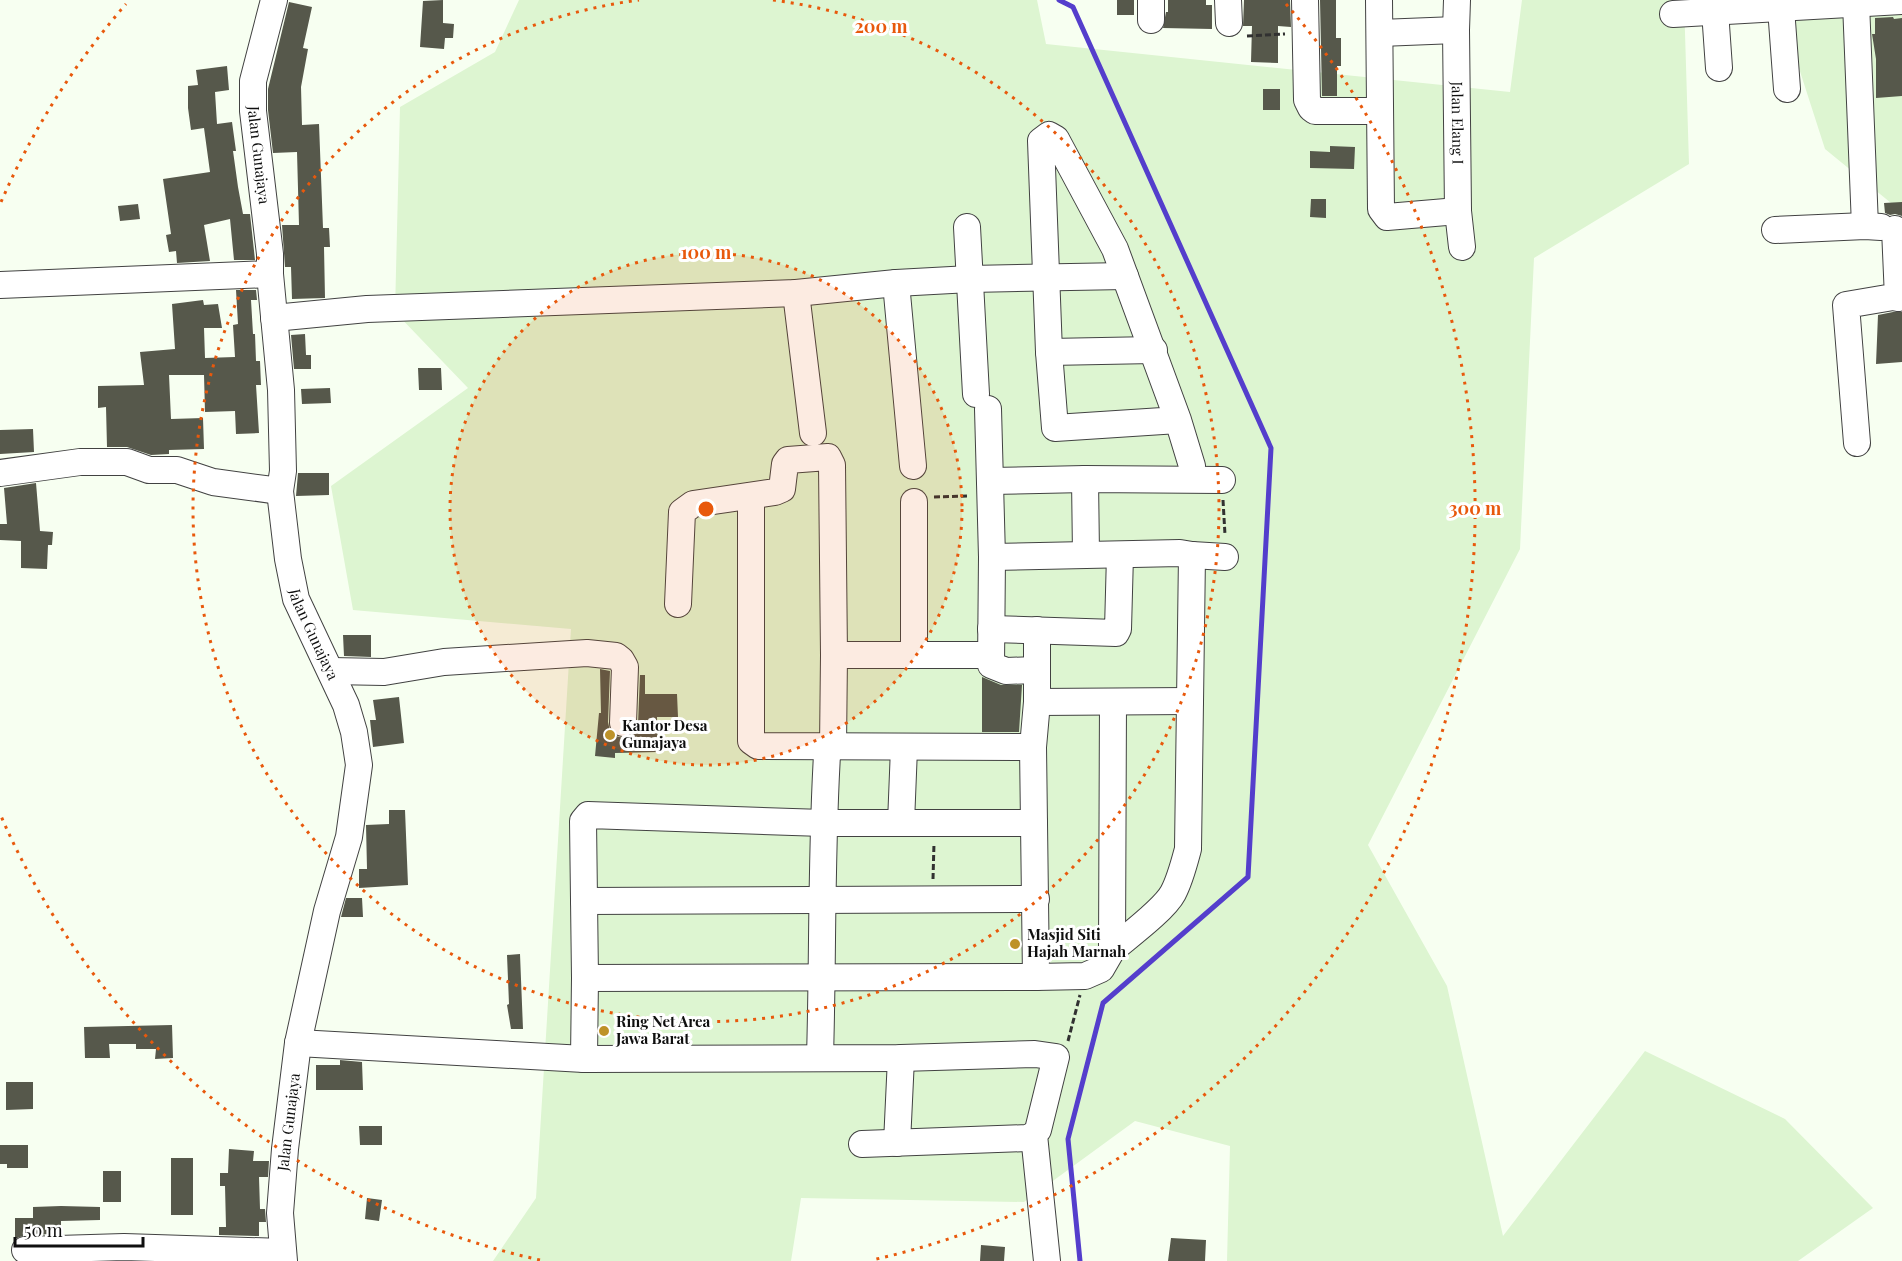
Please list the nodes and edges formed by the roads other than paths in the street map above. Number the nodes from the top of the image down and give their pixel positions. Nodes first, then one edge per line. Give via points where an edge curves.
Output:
1 (274, 0) edge
2 (1305, 0) edge
3 (1379, 0) edge
4 (1457, 0) edge
5 (1902, 1) edge
6 (1856, 3) junction
7 (1781, 8) junction
8 (1715, 11) junction
9 (1673, 14) dead end
10 (1456, 30) junction
11 (1380, 33) junction
12 (1719, 68) dead end
13 (1787, 89) dead end
14 (1380, 111) junction
15 (1458, 212) junction
16 (1866, 226) junction
17 (967, 227) dead end
18 (1899, 229) edge
19 (1775, 230) dead end
20 (1462, 247) dead end
21 (270, 274) junction
22 (1125, 276) junction
23 (1046, 277) junction
24 (970, 279) junction
25 (896, 283) junction
26 (0, 285) edge
27 (796, 293) junction
28 (274, 318) junction
29 (1154, 350) junction
30 (1049, 351) junction
31 (1178, 420) junction
32 (813, 433) dead end
33 (1857, 443) dead end
34 (913, 466) dead end
35 (1191, 466) dead end
36 (0, 473) edge
37 (1085, 479) junction
38 (1221, 480) road end
39 (989, 488) junction
40 (280, 490) junction
41 (751, 496) junction
42 (914, 502) road end
43 (1086, 554) junction
44 (1120, 555) junction
45 (1192, 555) junction
46 (992, 557) junction
47 (1225, 557) road end
48 (678, 604) dead end
49 (991, 629) junction
50 (1036, 630) junction
51 (914, 654) junction
52 (834, 655) junction
53 (990, 655) junction
54 (1036, 670) junction
55 (331, 671) junction
56 (1190, 701) junction
57 (1037, 702) junction
58 (1113, 702) junction
59 (622, 723) dead end
60 (833, 747) junction
61 (1033, 747) junction
62 (904, 748) junction
63 (823, 823) junction
64 (901, 823) junction
65 (1034, 823) junction
66 (1036, 899) junction
67 (822, 900) junction
68 (584, 901) junction
69 (1112, 950) junction
70 (822, 977) junction
71 (1036, 977) junction
72 (585, 978) junction
73 (298, 1043) junction
74 (820, 1057) junction
75 (901, 1058) junction
76 (584, 1059) junction
77 (1034, 1135) junction
78 (897, 1143) junction
79 (862, 1144) dead end
80 (25, 1250) dead end
81 (283, 1257) edge
82 (1047, 1261) edge

1 - 21 street, Jalan Gunajaya via 253,81
2 - 14 street via 1307,100 1311,108
3 - 11 street
4 - 10 street, Jalan Elang I
5 - 6 street
6 - 7 street
6 - 16 street
7 - 8 street
7 - 13 street
8 - 9 street
8 - 12 street
10 - 11 street
10 - 15 street, Jalan Elang I
11 - 14 street
14 - 15 street via 1383,213 1387,217
15 - 20 street, Jalan Elang I
16 - 18 street
16 - 19 street
17 - 24 street
18 - 33 street via 1898,298 1846,305
21 - 26 street
21 - 28 street, Jalan Gunajaya
22 - 23 street
22 - 23 street via 1115,249 1056,139 1049,135 1041,141
22 - 29 street
23 - 24 street
23 - 30 street
24 - 25 street
24 - 39 street
25 - 27 street
25 - 34 street
27 - 28 street via 367,309
27 - 32 street
28 - 40 street, Jalan Gunajaya via 281,390
29 - 30 street
29 - 31 street
30 - 31 street via 1055,428
31 - 35 street
36 - 40 street via 80,462 127,462 149,470 177,470 213,482
37 - 38 street
37 - 39 street
37 - 43 street
39 - 46 street
40 - 55 street, Jalan Gunajaya via 296,599
41 - 48 street via 693,504 682,512
41 - 52 street via 782,489 784,464 788,460 831,460
41 - 60 street via 751,741 758,746
42 - 51 street
43 - 44 street
43 - 46 street
44 - 45 street
44 - 50 street via 1116,633
45 - 47 street
45 - 56 street
46 - 49 street
49 - 50 street
49 - 53 street
50 - 54 street
51 - 52 street
51 - 53 street
52 - 60 street
53 - 54 street via 991,665 997,669
54 - 57 street
55 - 59 street via 384,672 444,662 587,652 616,656 625,667
55 - 73 street, Jalan Gunajaya via 354,732 358,765 349,837 327,911
56 - 58 street
56 - 69 street via 1188,849 1183,869 1172,896
57 - 58 street
57 - 61 street
58 - 69 street
60 - 62 street
60 - 63 street via 827,755
61 - 62 street
61 - 65 street
62 - 64 street
63 - 64 street
63 - 67 street
63 - 68 street via 588,815 583,821
64 - 65 street
65 - 66 street
66 - 67 street
66 - 71 street
67 - 68 street
67 - 70 street
68 - 72 street
69 - 71 street via 1101,969 1084,976
70 - 71 street
70 - 72 street
70 - 74 street
72 - 76 street
73 - 76 street
73 - 81 street, Jalan Gunajaya via 280,1213
74 - 75 street
74 - 76 street
75 - 77 street via 1035,1054 1056,1057
75 - 78 street
77 - 78 street
77 - 82 street
78 - 79 street
80 - 81 street via 124,1247

